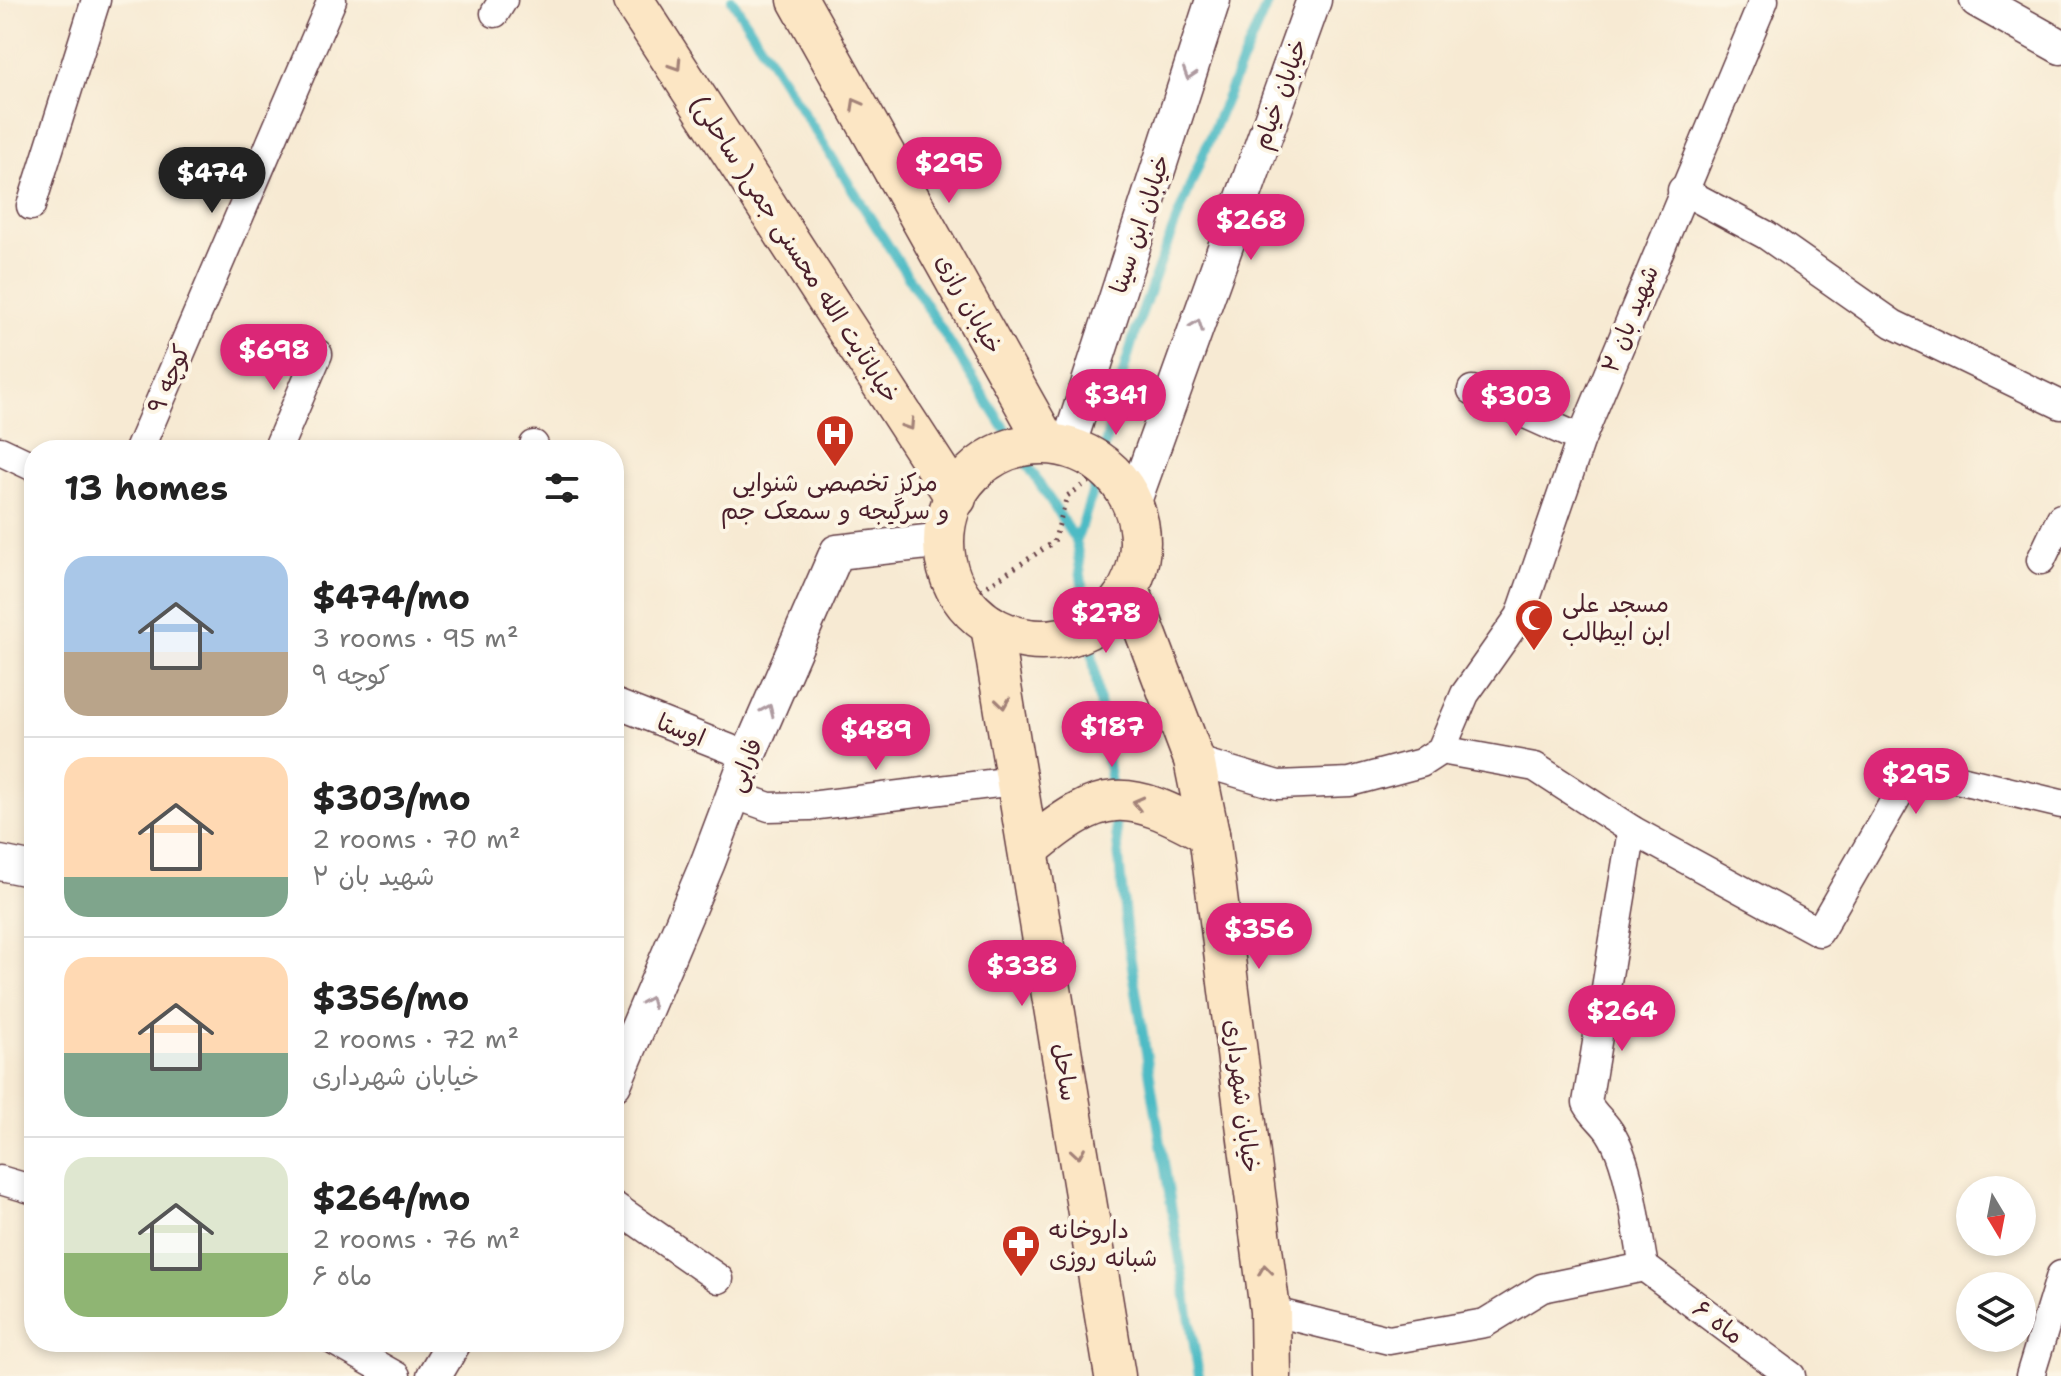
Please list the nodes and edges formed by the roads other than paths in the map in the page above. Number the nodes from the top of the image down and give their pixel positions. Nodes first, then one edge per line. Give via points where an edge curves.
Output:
1 (96, 0) edge
2 (332, 0) edge
3 (633, 0) edge
4 (798, 0) edge
5 (1213, 0) edge
6 (1314, 0) edge
7 (1764, 0) edge
8 (1977, 0) edge
9 (2061, 47) edge
10 (1682, 190) junction
11 (31, 206) dead end
12 (318, 354) dead end
13 (1472, 390) dead end
14 (2061, 405) edge
15 (1581, 439) junction
16 (143, 440) edge
17 (281, 440) edge
18 (1056, 444) junction
19 (0, 451) edge
20 (24, 462) edge
21 (1120, 486) junction
22 (956, 498) junction
23 (2061, 518) edge
24 (945, 540) junction
25 (2041, 560) dead end
26 (1129, 589) junction
27 (978, 614) junction
28 (624, 707) edge
29 (1441, 750) junction
30 (748, 756) junction
31 (1194, 760) junction
32 (1014, 781) junction
33 (733, 794) junction
34 (2061, 804) edge
35 (1632, 830) junction
36 (1209, 834) junction
37 (1029, 849) junction
38 (0, 863) edge
39 (24, 868) edge
40 (624, 1058) edge
41 (0, 1180) edge
42 (24, 1187) edge
43 (624, 1213) edge
44 (1644, 1267) junction
45 (2061, 1275) edge
46 (719, 1279) dead end
47 (1270, 1311) junction
48 (354, 1352) edge
49 (448, 1352) edge
50 (396, 1376) edge
51 (434, 1376) edge
52 (1115, 1376) edge
53 (1271, 1376) edge
54 (1791, 1376) edge
55 (2030, 1376) edge

1 - 11 street
2 - 16 street, کوچه ۹
3 -> 22 main road, خیابانآیت الله محسنی جمی( ساحلی)
18 -> 4 main road, خیابان رازی
5 -> 18 street, خیابان ابن سینا
21 -> 6 street, خیابان خیام
7 - 10 street, شهید بان ۲
8 - 9 street
10 - 14 street via 1766,235 1893,324
10 - 15 street, شهید بان ۲
12 - 17 street
13 - 15 street
15 - 29 street, شهید بان ۲ via 1520,616 1465,694
18 - 21 main road
18 - 22 main road via 1001,450 980,464
19 - 20 street
21 - 26 main road via 1141,547
22 - 24 main road
23 - 25 street
24 - 27 main road, ساحل via 953,583
30 -> 24 street, فارابی via 837,552
26 - 27 main road via 1116,608 1091,627 1058,640 1017,638
26 - 31 main road, خیابان شهرداری
27 -> 32 main road, ساحل
28 - 30 street, اوستا
29 - 31 street via 1421,763 1350,782 1278,785
29 - 35 street via 1535,767
30 - 33 street, فارابی
31 - 36 main road, خیابان شهرداری
32 - 33 street via 810,806 769,807
32 - 37 main road, ساحل
40 -> 33 street, فارابی
34 - 35 street via 1931,773 1905,783 1819,932
35 - 44 street via 1587,1103 1607,1128 1623,1165
36 -> 37 main road via 1168,812 1128,800 1097,802
47 -> 36 main road, خیابان شهرداری
37 -> 52 main road, ساحل
38 - 39 street
41 - 42 street
43 - 46 street
44 - 47 street via 1542,1288 1485,1323 1389,1340
44 - 54 street, ماه ۶
45 - 55 street
47 - 53 main road, خیابان شهرداری
48 - 50 street
49 - 51 street

